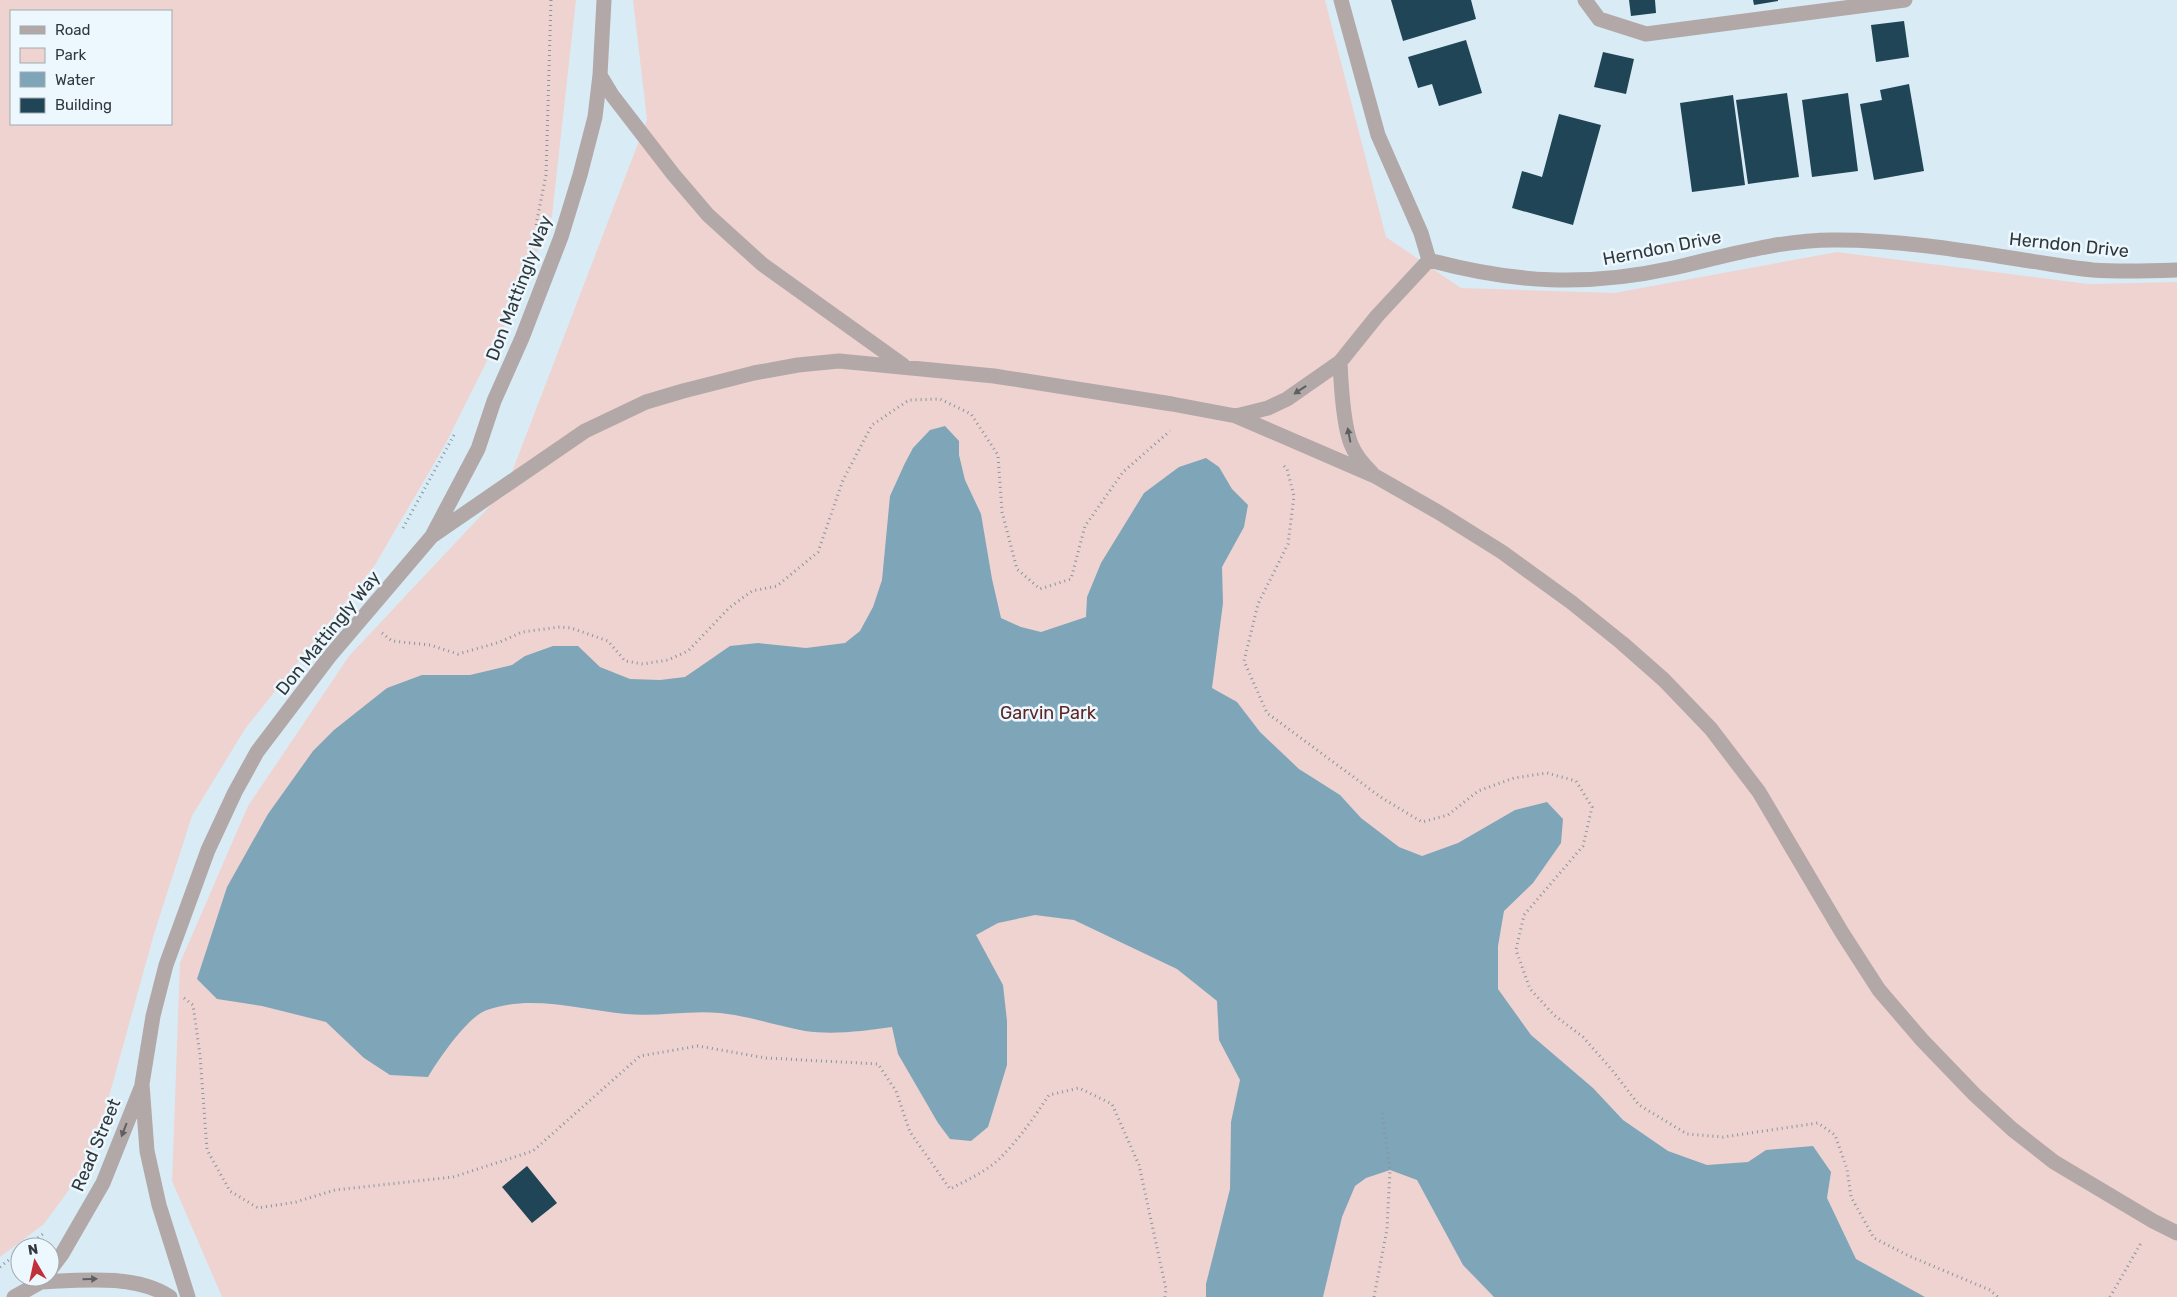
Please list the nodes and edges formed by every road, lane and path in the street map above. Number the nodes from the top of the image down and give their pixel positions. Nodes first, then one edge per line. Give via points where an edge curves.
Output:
1 (604, 0) edge
2 (1341, 0) edge
3 (1585, 0) edge
4 (1905, 0) edge
5 (600, 76) junction
6 (1429, 260) junction
7 (2177, 270) edge
8 (1340, 362) junction
9 (904, 366) junction
10 (1236, 416) junction
11 (1178, 431) dead end
12 (1280, 462) dead end
13 (1375, 476) junction
14 (432, 536) junction
15 (364, 617) junction
16 (162, 980) junction
17 (142, 1084) junction
18 (1382, 1110) dead end
19 (2153, 1221) junction
20 (2177, 1233) edge
21 (60, 1257) edge
22 (10, 1259) edge
23 (0, 1267) edge
24 (60, 1277) edge
25 (29, 1287) edge
26 (14, 1297) edge
27 (170, 1297) edge
28 (188, 1297) edge
29 (1166, 1297) edge
30 (1374, 1297) edge
31 (1998, 1297) edge
32 (2110, 1297) edge

1 - 5 street, Don Mattingly Way
2 - 6 street via 1378,135 1422,233
3 - 4 street via 1599,19 1646,34
5 - 9 street via 708,215 762,264
5 - 14 street, Don Mattingly Way via 595,117 561,237 478,449
6 - 7 street, Herndon Drive via 1520,279 1578,281 1622,277 1790,244 1836,240 1909,242 2092,270
6 - 8 street
8 -> 10 street via 1268,408
13 -> 8 street via 1351,444 1342,398
9 - 10 street via 994,376
9 - 14 street via 839,361 798,365 736,377 646,402 584,431
10 - 13 street
11 - 15 path via 1168,431 1123,472 1085,526 1072,578 1040,589 1017,569 1002,512 998,455 971,414 940,400 909,400 872,425 843,480 818,552 777,586 752,591 728,608 688,652 668,660 642,664 625,661 608,641 560,627 522,632 458,654 430,645 392,641
12 - 31 path via 1287,469 1294,496 1288,544 1258,604 1244,661 1267,713 1382,798 1422,822 1448,815 1478,791 1514,778 1547,773 1576,781 1592,807 1583,846 1524,915 1516,950 1530,989 1554,1015 1583,1037 1639,1105 1687,1134 1723,1137 1818,1123 1835,1135 1847,1169 1851,1197 1874,1238 1990,1290
13 - 19 street via 1502,552 1572,602 1664,680 1711,730 1759,792 1879,990 1922,1040 1975,1095 2054,1162
14 - 15 street, Don Mattingly Way
15 - 16 street, Don Mattingly Way via 263,744 244,776 208,850
16 - 17 street, Don Mattingly Way
16 - 29 path via 194,1005 207,1150 230,1191 258,1208 296,1202 335,1190 453,1177 533,1151 640,1056 698,1046 766,1058 878,1064 896,1091 910,1132 950,1189 1001,1158 1049,1095 1079,1088 1112,1104 1139,1165
17 -> 21 street, Read Street via 103,1184
17 - 28 street, Don Mattingly Way via 147,1152 159,1205
18 - 30 path via 1390,1170 1387,1229
19 - 20 street
19 - 32 path
22 - 23 path
24 -> 27 street, Read Street via 107,1279 160,1290
25 - 26 street, Read Street

